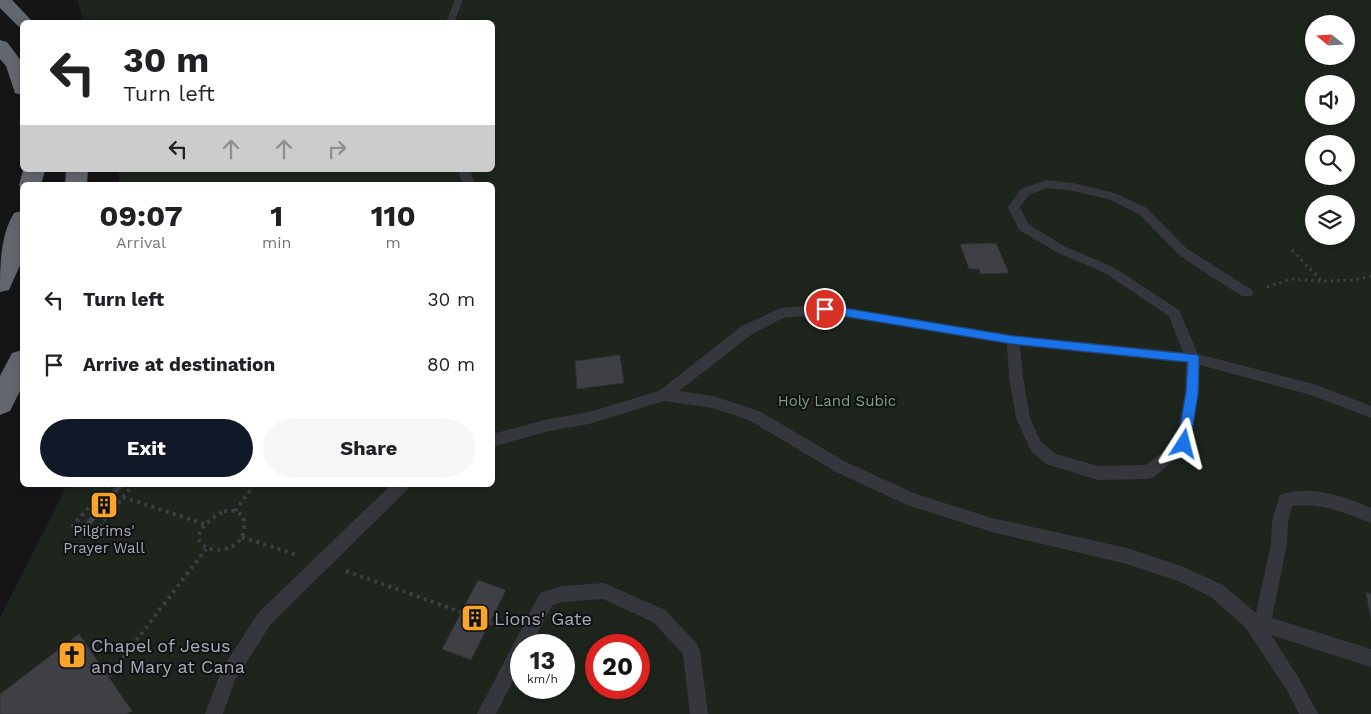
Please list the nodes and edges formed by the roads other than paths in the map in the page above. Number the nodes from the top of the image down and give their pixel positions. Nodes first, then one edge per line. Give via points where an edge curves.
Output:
1 (2, 0) edge
2 (459, 0) edge
3 (22, 20) edge
4 (451, 20) edge
5 (0, 46) edge
6 (20, 82) edge
7 (20, 227) edge
8 (0, 283) edge
9 (1247, 293) road end
10 (1013, 340) junction
11 (1194, 358) junction
12 (20, 366) edge
13 (664, 395) junction
14 (0, 403) edge
15 (1371, 412) edge
16 (495, 441) edge
17 (400, 487) edge
18 (1371, 516) edge
19 (1257, 622) junction
20 (1371, 658) edge
21 (214, 714) edge
22 (486, 714) edge
23 (699, 714) edge
24 (1309, 714) edge

1 - 3 highway
2 - 4 lane
5 - 6 highway via 15,65
7 - 8 highway via 13,255
9 - 11 lane via 1182,251 1143,211 1111,196 1046,184 1024,192 1014,207 1023,227 1062,250 1109,270 1174,313
10 - 11 lane
10 - 11 lane via 1023,418 1036,446 1051,459 1098,473 1149,472 1184,444
10 - 13 lane via 825,309 781,313 747,330
11 - 15 lane via 1317,391
12 - 14 highway
13 - 16 lane
13 - 19 lane via 713,402 754,415 841,467 913,500 992,525 1127,556 1181,574 1217,591
17 - 21 lane via 265,618 228,674
18 - 19 lane via 1348,505 1308,496 1286,500 1280,521 1279,544
19 - 20 lane
19 - 24 lane
22 - 23 lane via 546,599 562,594 604,591 659,616 691,650

